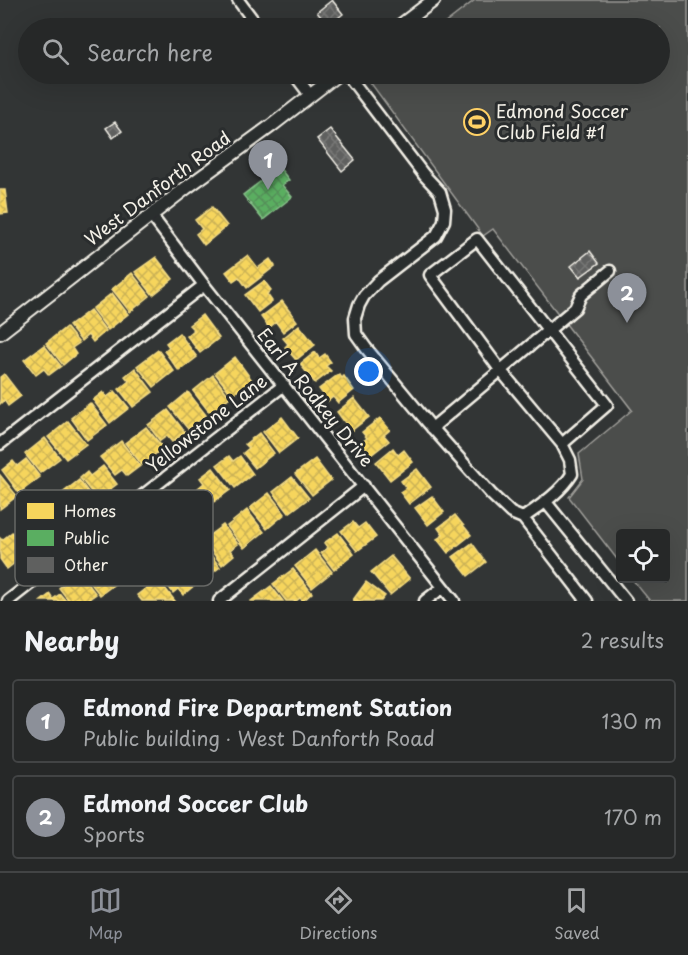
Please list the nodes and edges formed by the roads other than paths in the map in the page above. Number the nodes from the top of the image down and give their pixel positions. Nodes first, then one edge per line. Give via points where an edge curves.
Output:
1 (237, 0) edge
2 (435, 0) edge
3 (251, 18) edge
4 (411, 18) edge
5 (302, 84) edge
6 (325, 84) edge
7 (355, 84) edge
8 (310, 95) junction
9 (151, 215) junction
10 (610, 271) dead end
11 (204, 285) junction
12 (548, 331) junction
13 (0, 333) edge
14 (501, 370) junction
15 (284, 385) junction
16 (432, 428) junction
17 (0, 444) edge
18 (562, 444) junction
19 (364, 486) junction
20 (150, 490) edge
21 (545, 501) junction
22 (523, 518) junction
23 (27, 586) edge
24 (443, 587) junction
25 (8, 601) edge
26 (219, 601) edge
27 (425, 601) edge
28 (454, 601) edge
29 (587, 601) edge
30 (626, 601) edge

1 - 3 street
2 - 4 main road
5 - 8 street
6 - 8 main road, West Danforth Road
7 - 16 street via 440,192 445,209 436,236 378,281 364,296 355,318 357,334 366,348
8 - 9 main road, West Danforth Road
9 - 11 street, Earl A Rodkey Drive
9 - 13 main road, West Danforth Road
10 - 12 street
11 - 15 street, Earl A Rodkey Drive
11 - 17 street
12 - 14 street
12 - 14 street via 477,239 430,275
12 - 18 street via 607,405
14 - 16 street
14 - 18 street
15 - 19 street, Earl A Rodkey Drive
15 - 20 street, Yellowstone Lane
16 - 22 street via 491,494 511,513
18 - 21 street via 572,474
19 - 24 street, Earl A Rodkey Drive
19 - 26 street
21 - 22 street
21 - 30 street
22 - 29 street
23 - 25 street, Yellowstone Lane
24 - 27 street
24 - 28 street, Earl A Rodkey Drive

